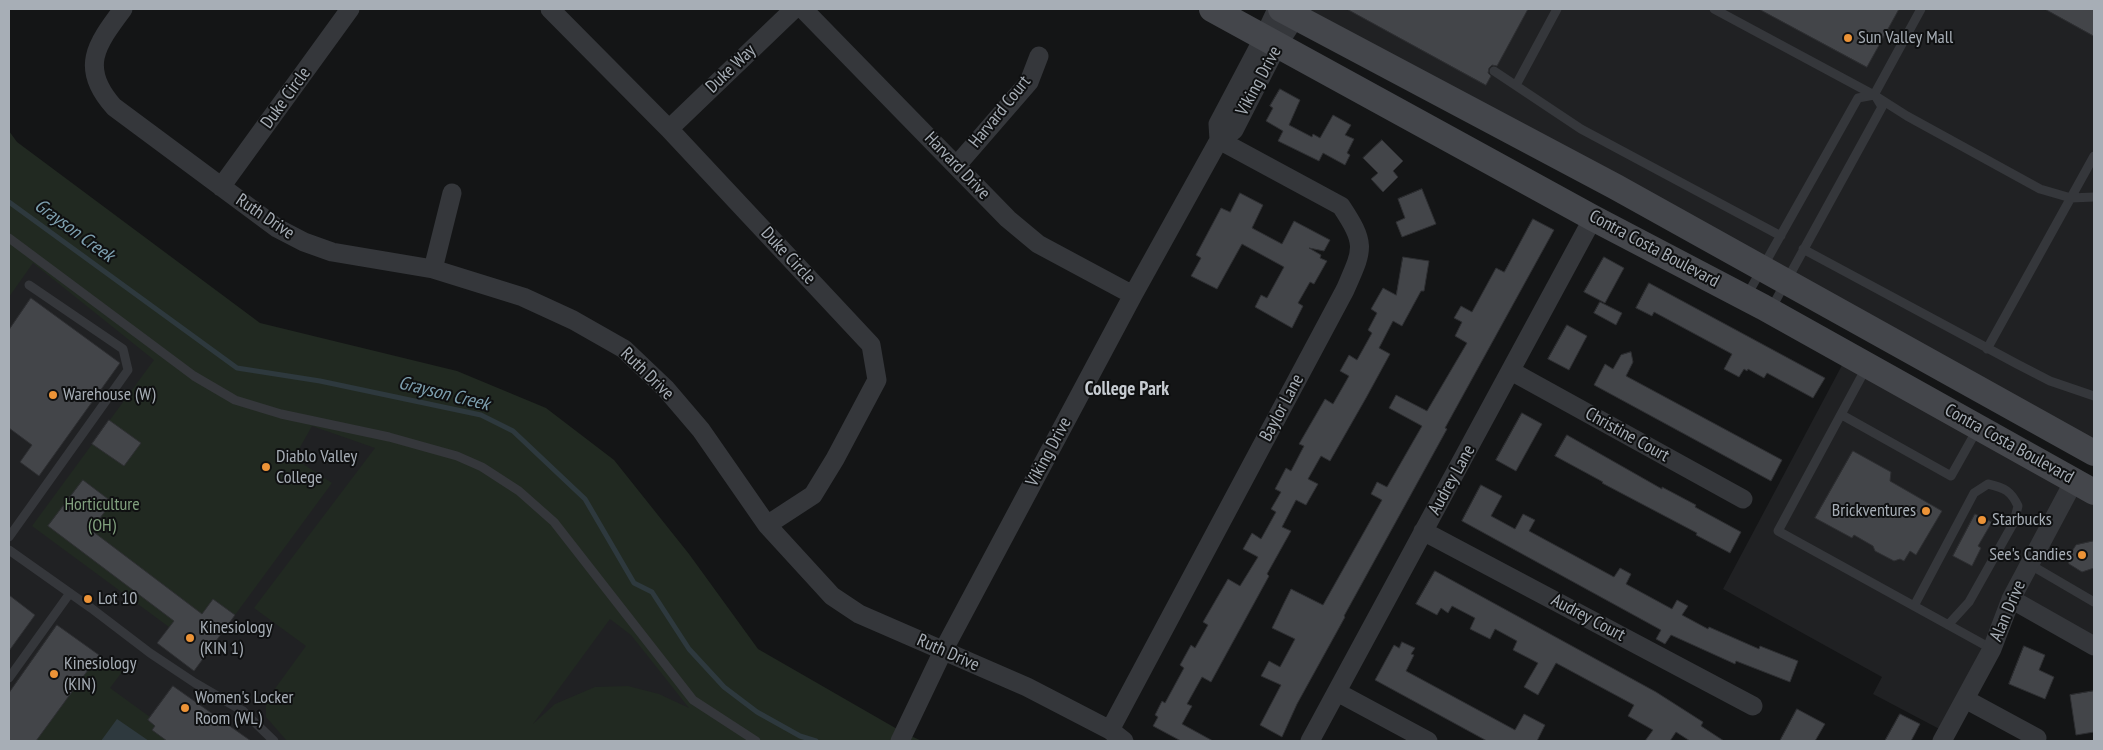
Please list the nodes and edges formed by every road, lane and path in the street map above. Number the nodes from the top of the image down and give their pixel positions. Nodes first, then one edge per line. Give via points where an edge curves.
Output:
1 (123, 9) edge
2 (350, 9) edge
3 (550, 9) edge
4 (794, 9) edge
5 (803, 9) edge
6 (1212, 9) edge
7 (1557, 9) edge
8 (1714, 9) edge
9 (1921, 9) edge
10 (1289, 11) edge
11 (1271, 41) junction
12 (1039, 56) dead end
13 (1494, 71) dead end
14 (1516, 85) junction
15 (1874, 95) junction
16 (669, 129) junction
17 (1219, 140) junction
18 (2094, 156) edge
19 (957, 165) junction
20 (221, 187) junction
21 (452, 193) dead end
22 (2094, 197) edge
23 (2070, 198) junction
24 (1593, 218) junction
25 (1781, 236) junction
26 (9, 238) edge
27 (1803, 249) junction
28 (434, 269) junction
29 (1762, 269) junction
30 (1785, 281) junction
31 (30, 285) dead end
32 (1133, 294) junction
33 (1746, 298) junction
34 (1770, 311) junction
35 (1987, 349) junction
36 (1868, 366) junction
37 (1512, 371) junction
38 (2093, 394) edge
39 (1842, 415) junction
40 (1978, 427) junction
41 (2094, 453) edge
42 (2088, 482) edge
43 (1744, 499) dead end
44 (767, 525) junction
45 (1423, 531) junction
46 (9, 537) edge
47 (9, 550) edge
48 (2029, 564) junction
49 (70, 593) junction
50 (2011, 599) junction
51 (2094, 602) edge
52 (1914, 606) junction
53 (1948, 625) junction
54 (2094, 646) edge
55 (1992, 648) junction
56 (943, 651) junction
57 (9, 678) edge
58 (1337, 692) junction
59 (1965, 699) junction
60 (1753, 706) dead end
61 (1117, 736) edge
62 (902, 737) edge
63 (2037, 738) dead end
64 (274, 741) edge
65 (756, 741) edge
66 (1310, 741) edge
67 (1428, 741) edge
68 (1942, 741) edge

1 - 20 street, Ruth Drive via 100,39 96,55 95,73 103,95 114,107
2 - 20 street, Duke Circle
3 - 16 street, Duke Circle
4 - 16 street, Duke Way
5 - 19 street, Harvard Drive
6 - 11 main road, Contra Costa Boulevard
7 - 14 lane
8 - 15 lane
9 - 15 lane
10 - 11 street, Viking Drive
10 - 29 main road, Contra Costa Boulevard
11 - 17 street, Viking Drive via 1218,124
11 - 24 main road, Contra Costa Boulevard
12 - 19 street, Harvard Court via 1029,82
13 - 14 lane
14 - 25 lane via 1581,129
15 - 23 lane via 2040,188
15 - 25 lane via 1858,98
15 - 27 lane via 1882,107
16 - 44 street, Duke Circle via 871,345 876,380 835,459 813,495
17 - 32 street, Viking Drive
17 - 61 street, Baylor Lane via 1341,206 1359,239 1360,254 1345,290
18 - 23 lane
19 - 32 street, Harvard Drive via 1008,219 1038,244
20 - 28 street, Ruth Drive via 277,228 304,242 332,252
21 - 28 street
22 - 23 lane
23 - 35 lane
24 - 33 main road, Contra Costa Boulevard
24 - 37 street, Audrey Lane
25 - 29 lane
26 - 65 lane via 194,376 235,400 457,456 482,467 519,491 554,522 693,700
27 - 30 lane
27 - 35 lane
28 - 44 street, Ruth Drive via 523,297 624,349 666,389 701,430
29 - 30 main road, Contra Costa Boulevard
29 - 33 lane
30 - 34 lane
30 - 41 main road, Contra Costa Boulevard
31 - 46 lane via 123,349 128,370
32 - 56 street, Viking Drive
33 - 34 main road, Contra Costa Boulevard
34 - 36 main road, Contra Costa Boulevard
35 - 38 lane via 2050,381
36 - 39 lane
36 - 40 main road, Contra Costa Boulevard
37 - 43 street, Christine Court
37 - 45 street, Audrey Lane
39 - 40 lane via 1951,476
39 - 52 lane via 1778,530
40 - 42 main road, Contra Costa Boulevard
42 - 48 street, Alan Drive
44 - 56 street, Ruth Drive via 832,596 859,614
45 - 58 street, Audrey Lane
45 - 60 street, Audrey Court
47 - 49 lane
48 - 50 street, Alan Drive
48 - 51 lane
49 - 57 lane
49 - 64 lane via 150,653 243,711
50 - 54 street
50 - 55 street, Alan Drive
52 - 53 lane
52 - 53 lane via 1974,494 1988,484 2000,487 2012,494 2018,506 2014,522 1969,602
53 - 55 lane
55 - 59 street, Alan Drive
56 - 61 street, Ruth Drive via 1027,688
56 - 62 street, Viking Drive
58 - 66 street, Audrey Lane
58 - 67 street
59 - 63 street
59 - 68 street, Alan Drive

